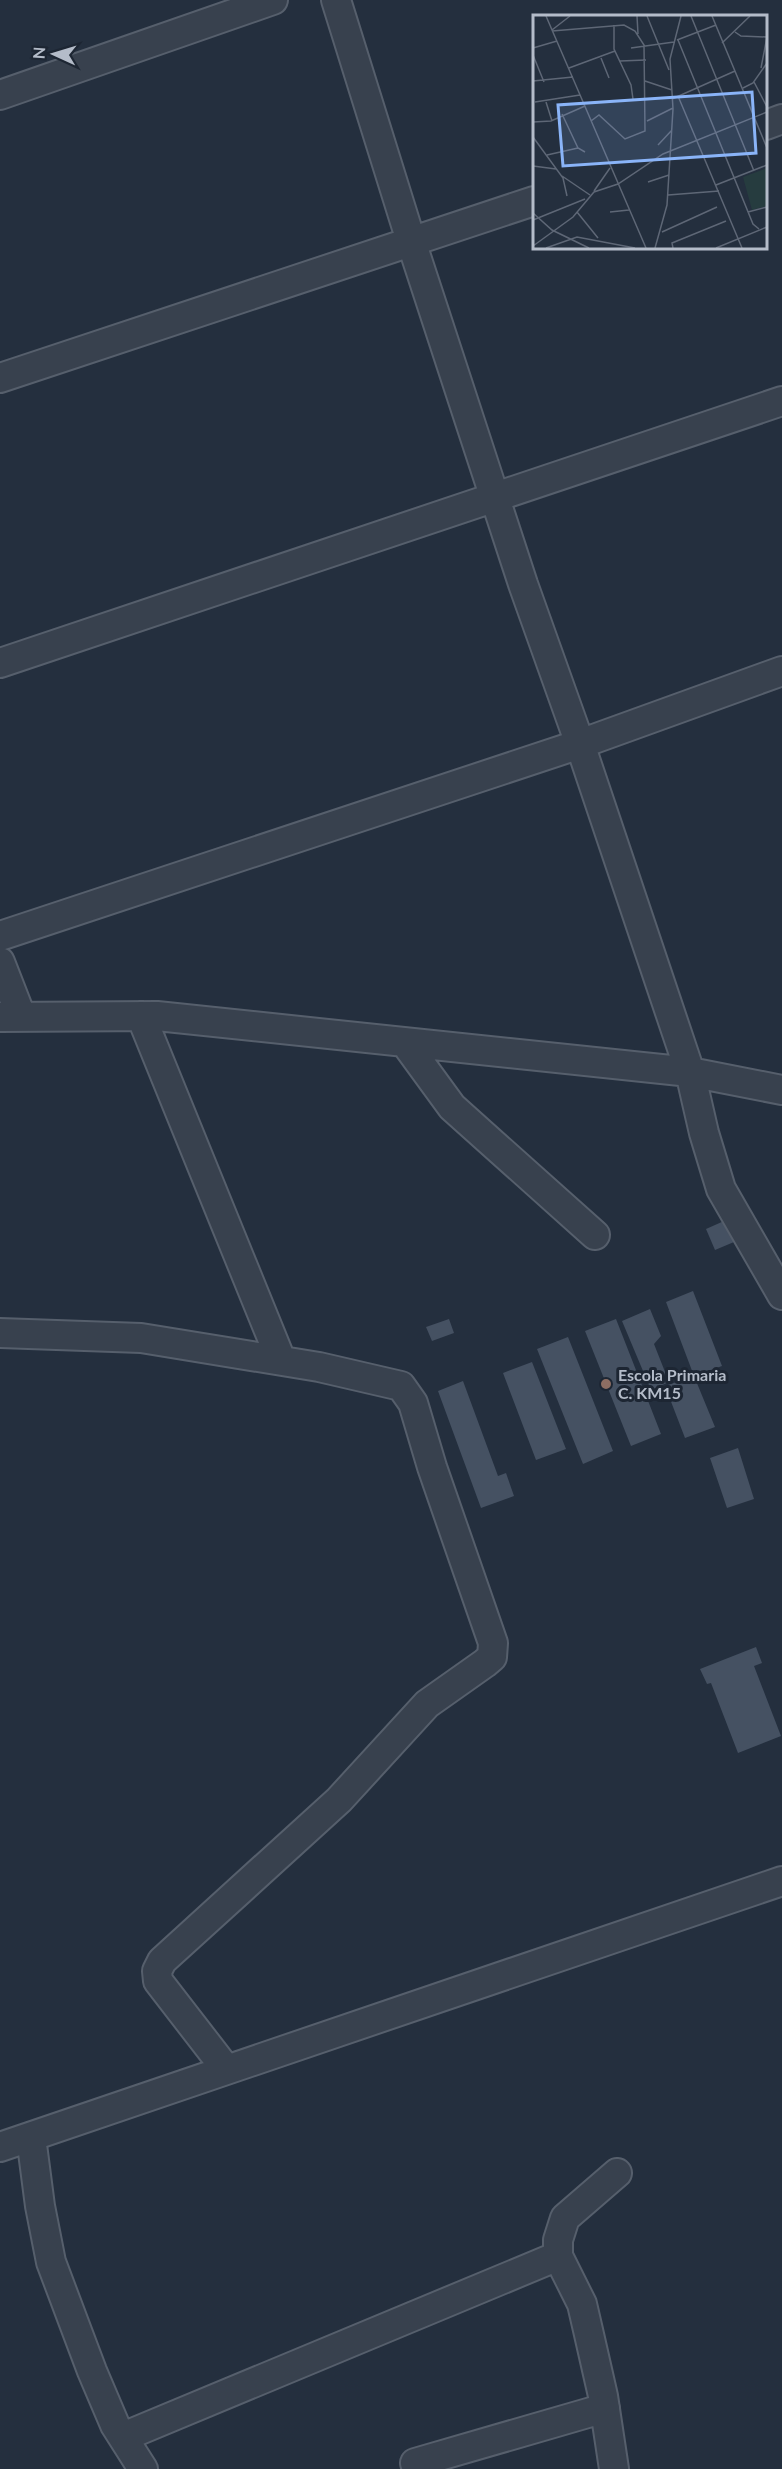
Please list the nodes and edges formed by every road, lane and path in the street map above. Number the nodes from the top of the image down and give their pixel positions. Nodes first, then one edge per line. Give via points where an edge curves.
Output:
1 (273, 0) edge
2 (336, 0) edge
3 (0, 95) edge
4 (782, 119) edge
5 (767, 124) edge
6 (533, 201) edge
7 (411, 242) junction
8 (0, 378) edge
9 (782, 401) edge
10 (495, 498) junction
11 (0, 663) edge
12 (782, 671) edge
13 (580, 744) junction
14 (0, 936) edge
15 (0, 962) edge
16 (141, 1016) junction
17 (10, 1017) edge
18 (406, 1044) junction
19 (690, 1072) junction
20 (782, 1090) edge
21 (595, 1235) dead end
22 (782, 1295) edge
23 (0, 1333) edge
24 (281, 1360) junction
25 (782, 1881) edge
26 (226, 2069) junction
27 (31, 2137) junction
28 (0, 2147) edge
29 (617, 2173) dead end
30 (558, 2256) junction
31 (605, 2408) junction
32 (123, 2437) junction
33 (415, 2463) dead end
34 (143, 2469) edge
35 (614, 2469) edge

1 - 3 street
2 - 7 street
4 - 5 street
6 - 7 street
7 - 8 street
7 - 10 street
9 - 10 street
10 - 11 street
10 - 13 street
12 - 13 street
13 - 14 street
13 - 19 street
15 - 17 street
16 - 17 street
16 - 18 street
16 - 24 street
18 - 19 street
18 - 21 street via 452,1107
19 - 20 street
19 - 22 street via 721,1189
23 - 24 street via 141,1338
24 - 26 street via 401,1386 413,1403 493,1650 485,1663 427,1704 339,1800 162,1961 158,1981
25 - 26 street
26 - 27 street
27 - 28 street
27 - 32 street via 51,2262 92,2371
29 - 30 street via 565,2218
30 - 31 street via 582,2304
30 - 32 street
31 - 33 street
31 - 35 street
32 - 34 street

